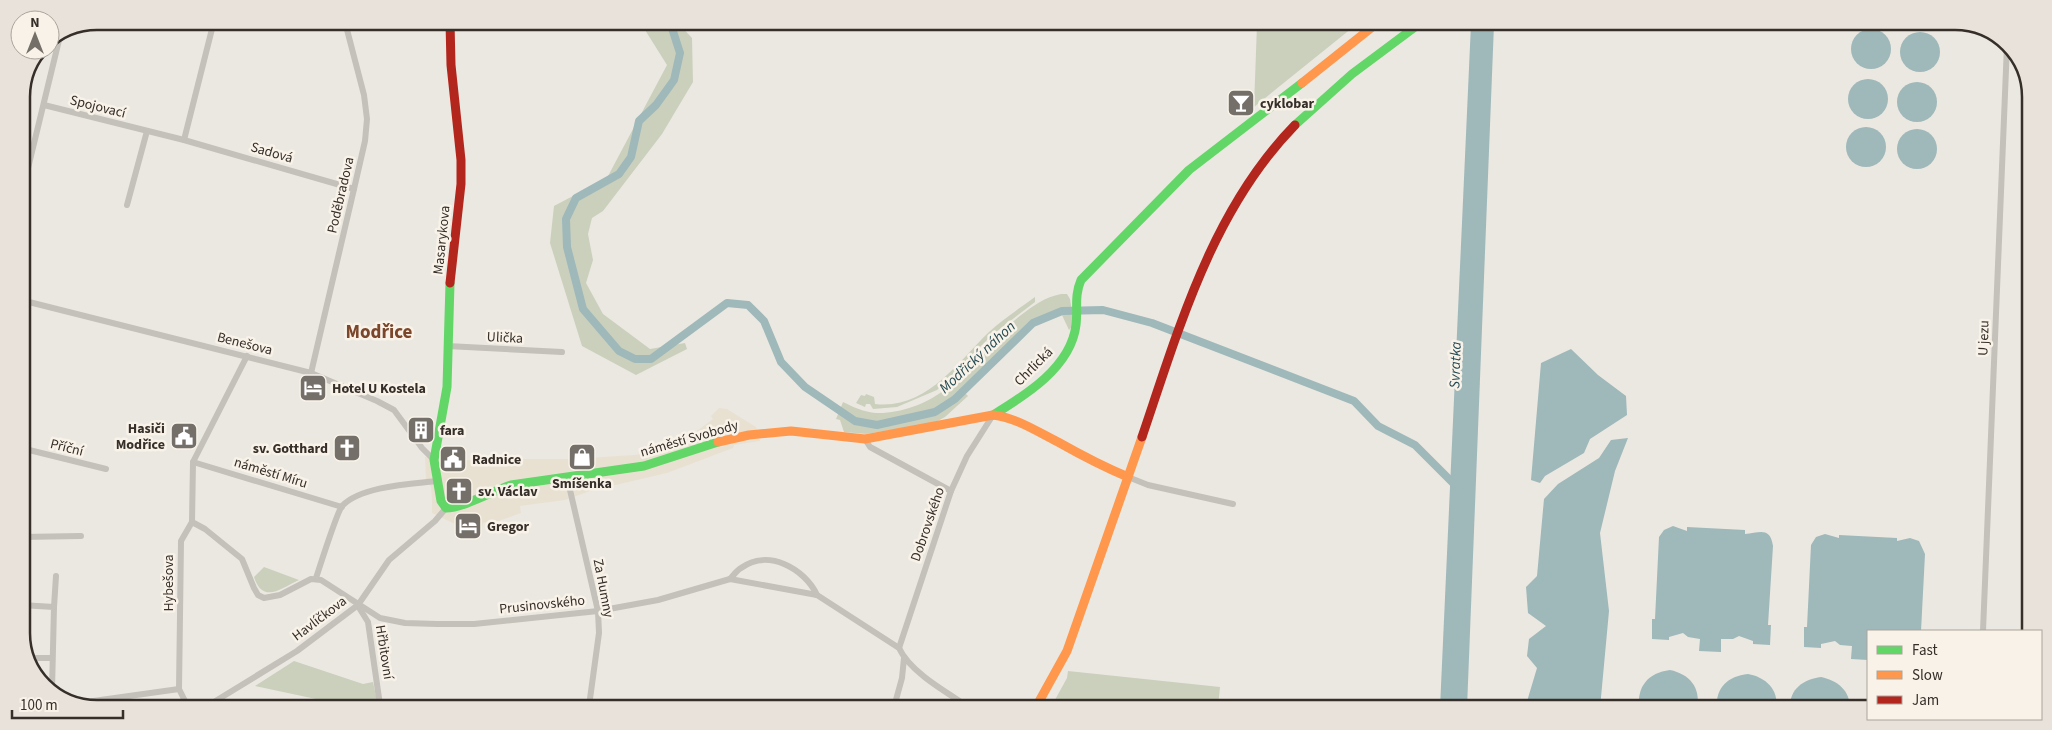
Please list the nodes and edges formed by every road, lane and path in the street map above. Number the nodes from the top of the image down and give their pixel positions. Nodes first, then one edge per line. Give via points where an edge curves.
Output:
1 (212, 30) edge
2 (347, 30) edge
3 (450, 30) edge
4 (1368, 30) edge
5 (1411, 30) edge
6 (2007, 55) edge
7 (54, 60) edge
8 (44, 105) junction
9 (147, 131) junction
10 (184, 140) junction
11 (30, 161) edge
12 (354, 189) junction
13 (127, 205) dead end
14 (30, 302) edge
15 (447, 346) junction
16 (562, 352) dead end
17 (247, 356) junction
18 (312, 372) junction
19 (993, 415) junction
20 (865, 439) junction
21 (30, 450) edge
22 (434, 460) junction
23 (193, 462) junction
24 (106, 469) dead end
25 (567, 477) junction
26 (1128, 477) junction
27 (437, 482) junction
28 (951, 491) junction
29 (1233, 504) dead end
30 (342, 507) junction
31 (446, 508) junction
32 (192, 522) junction
33 (81, 536) dead end
34 (30, 537) edge
35 (56, 576) dead end
36 (316, 578) junction
37 (730, 579) junction
38 (817, 595) junction
39 (358, 605) junction
40 (30, 606) edge
41 (54, 607) junction
42 (598, 611) junction
43 (1983, 630) edge
44 (899, 648) junction
45 (35, 658) edge
46 (52, 658) junction
47 (904, 658) junction
48 (52, 682) edge
49 (180, 689) junction
50 (101, 700) edge
51 (185, 700) edge
52 (217, 700) edge
53 (379, 700) edge
54 (590, 700) edge
55 (896, 700) edge
56 (959, 700) edge
57 (1040, 700) edge

1 - 10 street
2 - 12 street, Poděbradova via 367,119
3 - 15 street, Masarykova via 461,184
4 - 19 street, Chrlická via 1189,170 1085,276 1075,291 1076,324 1071,346 1023,396
5 - 26 street via 1346,79 1290,130 1264,162 1225,221 1183,316
6 - 43 street, U jezu
7 - 8 street
8 - 9 street, Spojovací
8 - 11 street
9 - 10 street, Sadová
9 - 13 street
10 - 12 street, Sadová
12 - 18 street, Poděbradova
14 - 17 street, Benešova
15 - 16 street, Ulička
15 - 22 street, Masarykova via 448,387
17 - 18 street, Benešova
17 - 23 street, Hybešova
18 - 22 street, Benešova via 394,410
19 - 20 street, náměstí Svobody
19 - 26 street via 1022,423
19 - 28 street, Dobrovského via 967,456
20 - 25 street, náměstí Svobody via 791,431 749,435 713,443 644,466
20 - 28 street via 870,447
21 - 24 street, Příční
22 - 27 street
23 - 30 street, náměstí Míru
23 - 32 street, Hybešova
25 - 31 street, náměstí Svobody via 511,485 455,508
25 - 42 street, Za Humny
26 - 29 street via 1148,485
26 - 57 street via 1067,651
27 - 30 street via 383,487 358,496
27 - 31 street
28 - 44 street, Dobrovského
30 - 36 street
31 - 39 street, Havlíčkova via 389,560
32 - 36 street via 242,559 254,588 264,598
32 - 49 street, Hybešova via 181,541
33 - 34 street
35 - 41 street
36 - 39 street, Prusinovského
37 - 38 street, Prusinovského
37 - 38 street, Prusinovského via 751,562 774,560 789,566 811,582
37 - 42 street, Prusinovského via 658,600
38 - 44 street, Prusinovského
39 - 42 street, Prusinovského via 380,618 437,624 474,624
39 - 52 street, Havlíčkova via 297,651
39 - 53 street, Hřbitovní via 368,622
40 - 41 street
41 - 46 street
42 - 54 street, Za Humny via 599,633
44 - 47 street
45 - 46 street
46 - 48 street
47 - 55 street
47 - 56 street
49 - 50 street
49 - 51 street, Hybešova

